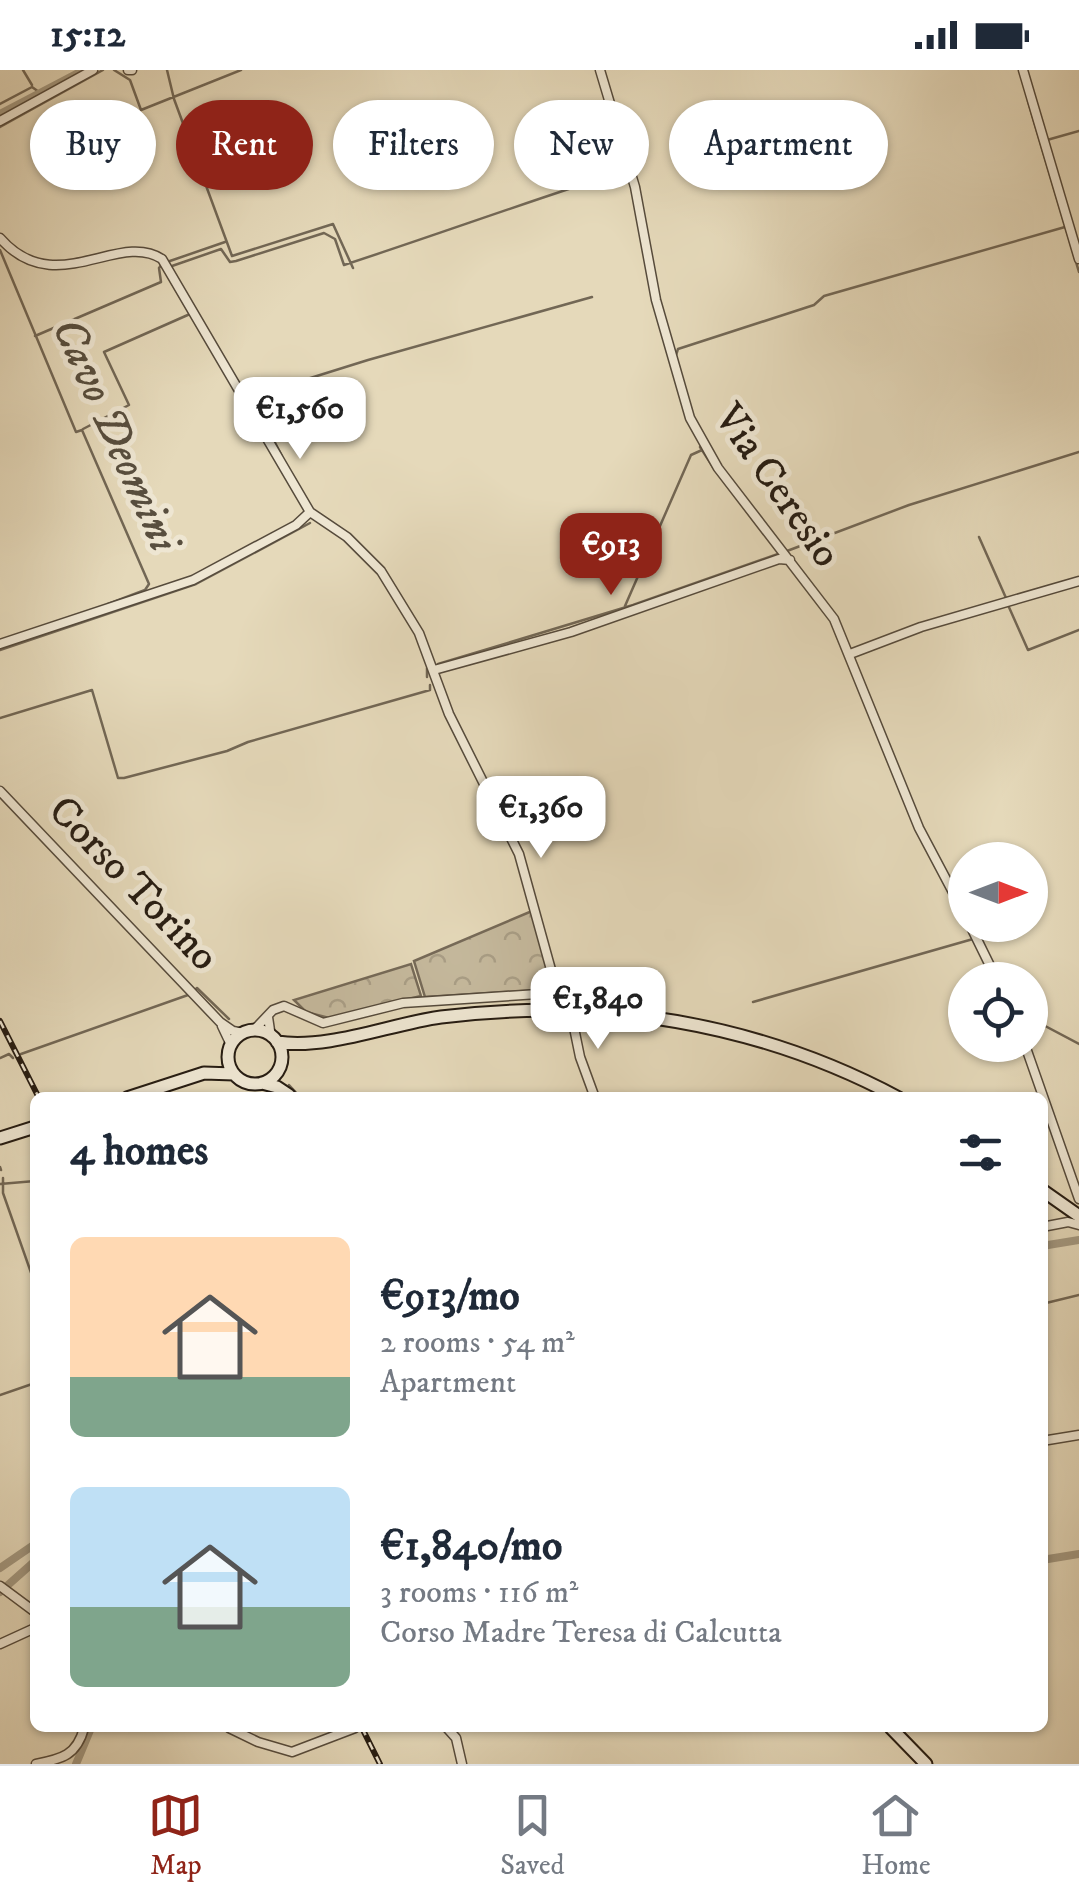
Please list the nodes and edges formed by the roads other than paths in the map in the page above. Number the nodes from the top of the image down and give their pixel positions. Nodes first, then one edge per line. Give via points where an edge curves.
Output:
1 (93, 70) edge
2 (600, 70) edge
3 (1024, 70) edge
4 (0, 121) edge
5 (0, 238) edge
6 (1079, 260) edge
7 (310, 512) junction
8 (790, 560) junction
9 (1079, 581) edge
10 (0, 644) edge
11 (850, 654) junction
12 (434, 670) junction
13 (0, 791) edge
14 (948, 883) edge
15 (268, 1017) junction
16 (572, 1018) dead end
17 (220, 1022) junction
18 (249, 1032) junction
19 (274, 1039) junction
20 (312, 1043) junction
21 (230, 1049) junction
22 (1032, 1062) edge
23 (279, 1067) junction
24 (204, 1073) junction
25 (234, 1074) junction
26 (262, 1083) junction
27 (145, 1092) edge
28 (284, 1092) edge
29 (288, 1092) edge
30 (594, 1092) edge
31 (887, 1092) edge
32 (1042, 1092) edge
33 (1048, 1109) edge
34 (30, 1129) edge
35 (0, 1138) edge
36 (1048, 1194) edge
37 (1079, 1200) edge
38 (1079, 1216) edge
39 (1048, 1226) edge
40 (1079, 1226) edge
41 (1079, 1435) edge
42 (1048, 1440) edge
43 (2, 1588) edge
44 (30, 1608) edge
45 (30, 1630) edge
46 (0, 1644) edge
47 (82, 1732) edge
48 (237, 1732) edge
49 (344, 1732) edge
50 (451, 1732) edge
51 (895, 1732) edge
52 (292, 1752) junction
53 (300, 1763) edge
54 (36, 1764) edge
55 (462, 1764) edge
56 (926, 1764) edge

1 - 4 street
2 - 8 street, Via Ceresio via 686,407 718,468
3 - 6 street
5 - 7 street via 14,253 45,264 144,252 162,259
7 - 10 street via 193,580
7 - 12 street via 381,572
8 - 11 street, Via Ceresio via 834,619
8 - 12 street
9 - 11 street via 921,626
11 - 14 street, Via Ceresio via 919,828
12 - 15 street via 449,714 520,854 554,971 550,985 538,994 402,1003 323,1023 284,1006
13 - 17 street, Corso Torino
15 - 18 street
15 - 19 street
16 - 30 street
17 - 18 street, Corso Torino
17 - 21 street, Corso Torino
18 - 19 main road
18 - 21 main road
19 - 20 main road
19 - 23 main road
20 - 23 main road
20 - 31 main road via 472,1014 607,1012 757,1039
21 - 24 main road
21 - 25 main road
22 - 32 street
23 - 26 main road
23 - 29 main road
24 - 25 main road
24 - 27 main road
25 - 26 main road
26 - 28 main road
33 - 37 street
34 - 35 main road
36 - 38 main road
39 - 40 street
41 - 42 street
43 - 44 street
45 - 46 street
47 - 54 street via 72,1752
48 - 52 street
49 - 52 street
50 - 55 street
51 - 56 main road
52 - 53 street

